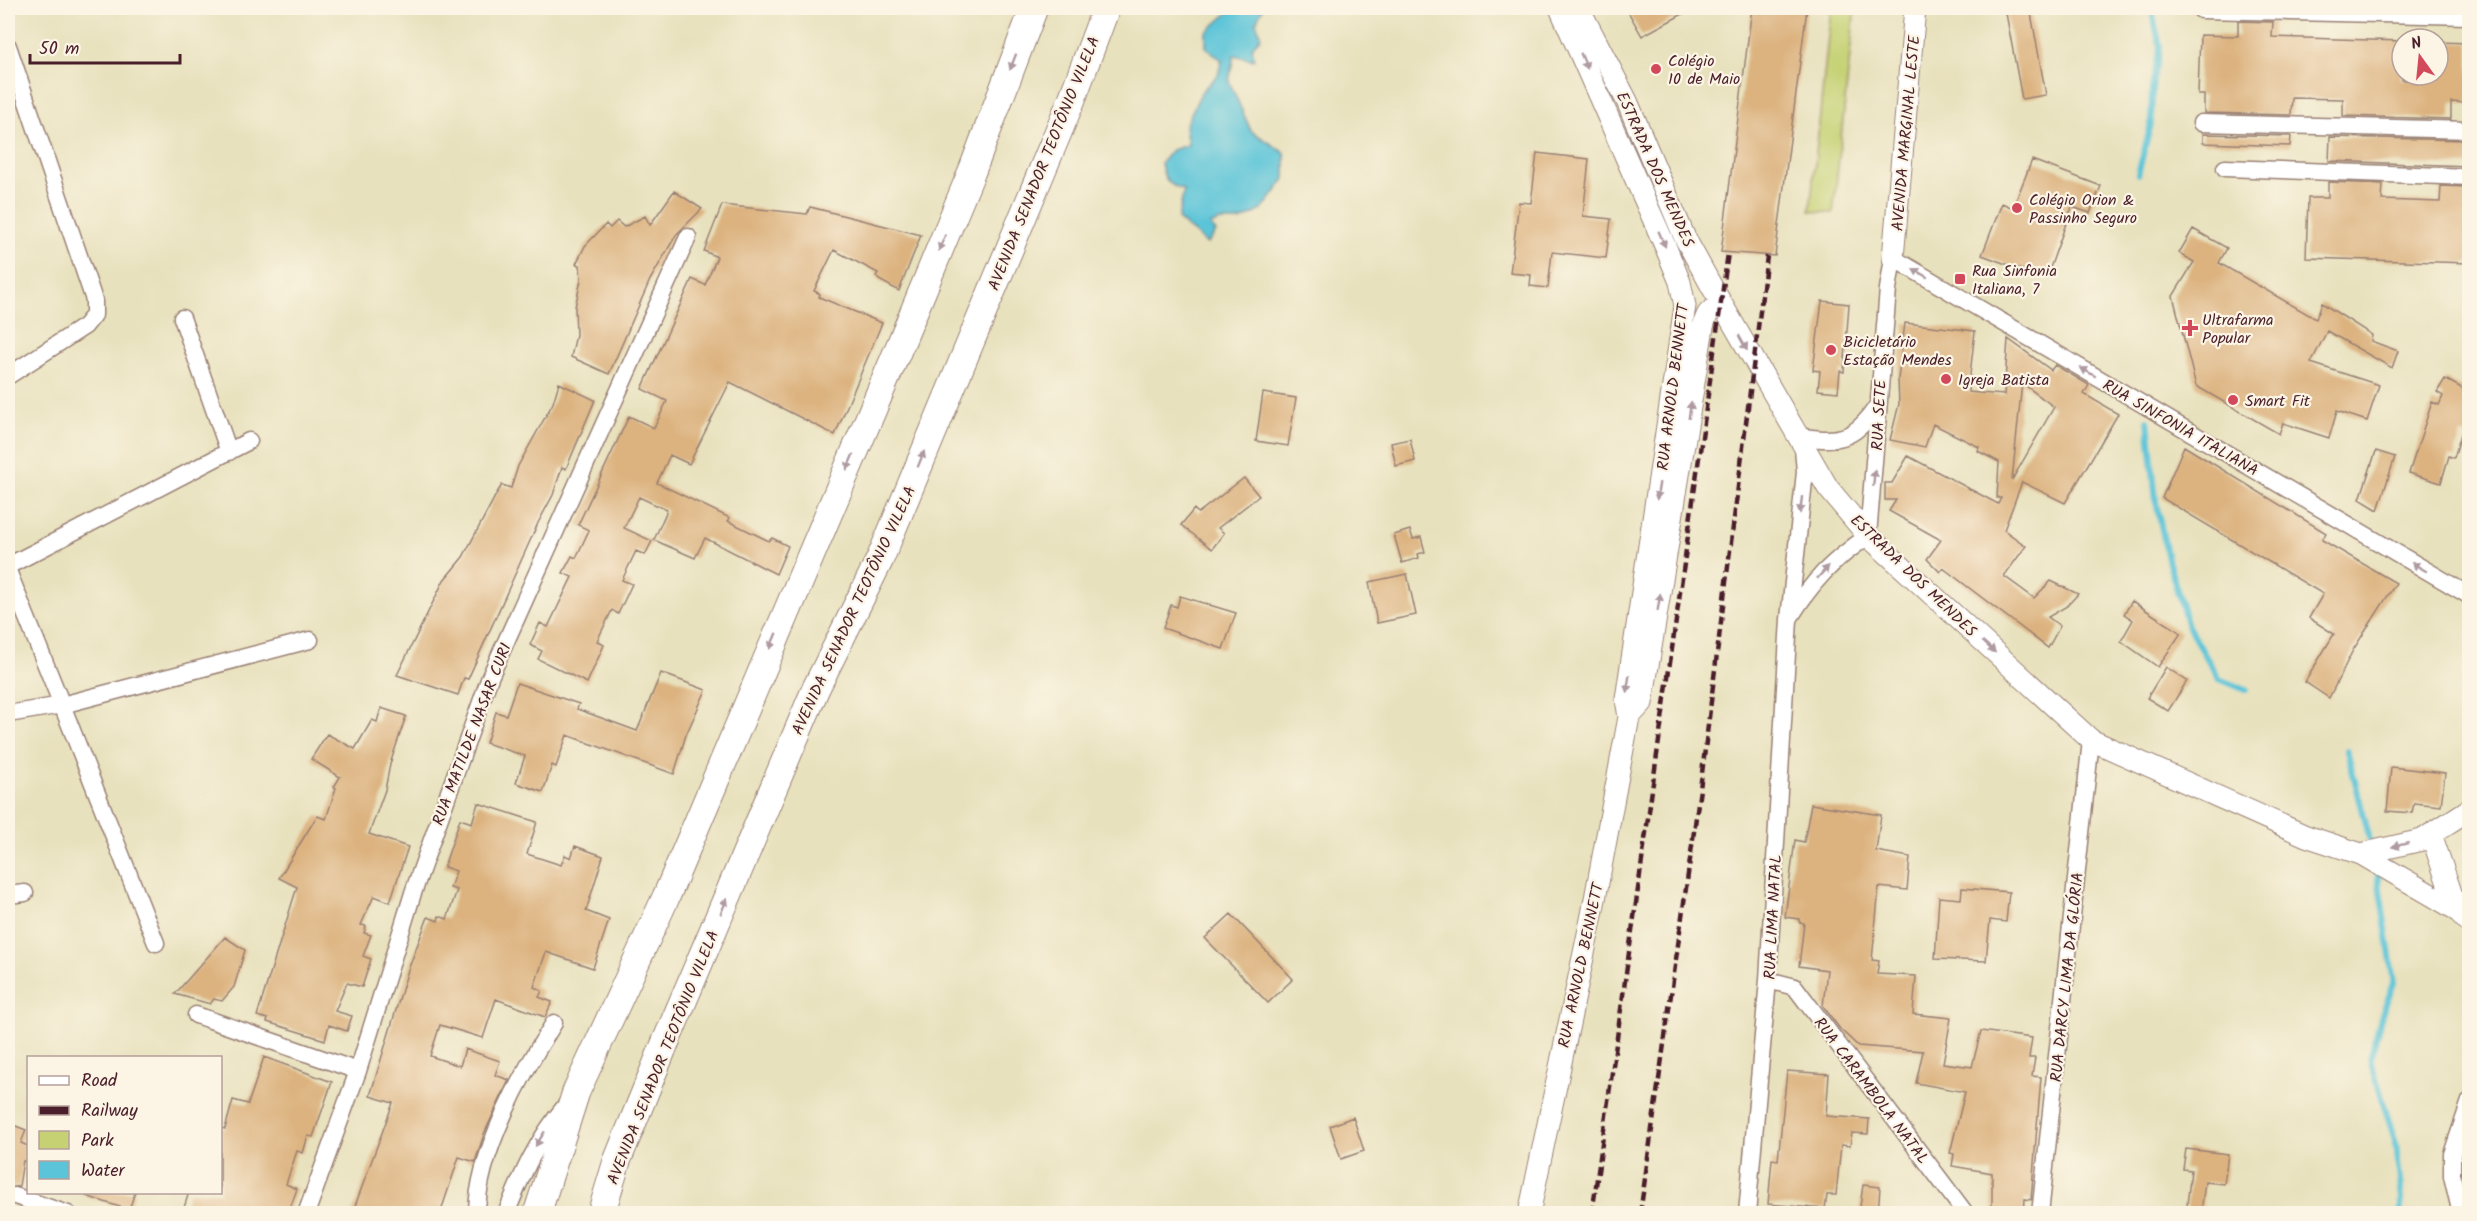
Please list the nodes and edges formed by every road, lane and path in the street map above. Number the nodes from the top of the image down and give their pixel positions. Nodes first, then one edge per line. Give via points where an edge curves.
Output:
1 (1034, 8) edge
2 (1106, 8) edge
3 (1560, 8) edge
4 (1579, 8) edge
5 (1915, 8) edge
6 (2201, 10) dead end
7 (2469, 16) edge
8 (8, 46) edge
9 (2201, 123) dead end
10 (2469, 130) edge
11 (2224, 168) dead end
12 (2469, 177) edge
13 (688, 237) dead end
14 (1893, 258) junction
15 (1723, 308) junction
16 (182, 318) dead end
17 (8, 376) edge
18 (1878, 406) junction
19 (249, 441) dead end
20 (1800, 442) junction
21 (229, 452) junction
22 (1868, 536) junction
23 (8, 566) edge
24 (8, 571) edge
25 (2469, 596) edge
26 (1789, 620) junction
27 (310, 640) dead end
28 (62, 705) junction
29 (8, 714) edge
30 (1629, 717) junction
31 (2091, 740) junction
32 (2469, 808) edge
33 (2431, 834) junction
34 (2361, 854) junction
35 (25, 893) dead end
36 (8, 895) edge
37 (2463, 917) edge
38 (156, 943) dead end
39 (1768, 980) junction
40 (196, 1015) dead end
41 (554, 1023) dead end
42 (358, 1071) junction
43 (576, 1092) junction
44 (2469, 1101) edge
45 (15, 1196) dead end
46 (68, 1214) edge
47 (306, 1214) edge
48 (477, 1214) edge
49 (506, 1214) edge
50 (537, 1214) edge
51 (601, 1214) edge
52 (1529, 1214) edge
53 (1747, 1214) edge
54 (1966, 1214) edge
55 (2040, 1214) edge
56 (2462, 1214) edge

1 -> 43 main road via 903,338 666,897
51 -> 2 main road, AVENIDA SENADOR TEOTÔNIO VILELA via 617,1161 661,1053 816,688 880,559 1072,99
3 -> 30 street, RUA ARNOLD BENNETT via 1684,295 1682,340 1626,699
4 - 15 street, ESTRADA DOS MENDES via 1628,101 1685,238
5 - 14 street, AVENIDA MARGINAL LESTE
6 - 7 street
8 - 17 street via 94,300 94,315 86,327
9 - 10 street
11 - 12 street
13 - 42 street, RUA MATILDE NASAR CURI via 490,677 413,893
14 - 18 street, RUA SETE
25 -> 14 street, RUA SINFONIA ITALIANA
15 -> 20 street, ESTRADA DOS MENDES
30 -> 15 street, RUA ARNOLD BENNETT via 1642,703 1703,327 1708,312
16 - 21 street
18 - 20 street via 1868,421 1850,435
22 -> 18 street, RUA SETE
19 - 21 street
20 - 22 street, ESTRADA DOS MENDES via 1828,488
20 -> 26 street, RUA LIMA NATAL via 1805,472
21 - 23 street
26 -> 22 street, RUA LIMA NATAL via 1811,585 1834,560
22 -> 31 street, ESTRADA DOS MENDES
24 - 28 street
26 - 39 street, RUA LIMA NATAL
27 - 28 street
28 - 29 street
28 - 38 street
30 - 52 street, RUA ARNOLD BENNETT
31 - 34 street, ESTRADA DOS MENDES via 2306,836
31 - 55 street, RUA DARCY LIMA DA GLÓRIA
32 - 33 street
33 -> 34 street via 2422,840
33 - 37 street
34 - 37 street, ESTRADA DOS MENDES
35 - 36 street
39 - 53 street, RUA LIMA NATAL
39 - 54 street, RUA CARAMBOLA NATAL via 1794,987
40 - 42 street
41 - 48 street via 483,1166 477,1189
42 - 47 street, RUA MATILDE NASAR CURI
43 -> 49 street via 529,1157
43 - 50 main road
44 - 56 street via 2452,1154 2452,1176
45 - 46 street

